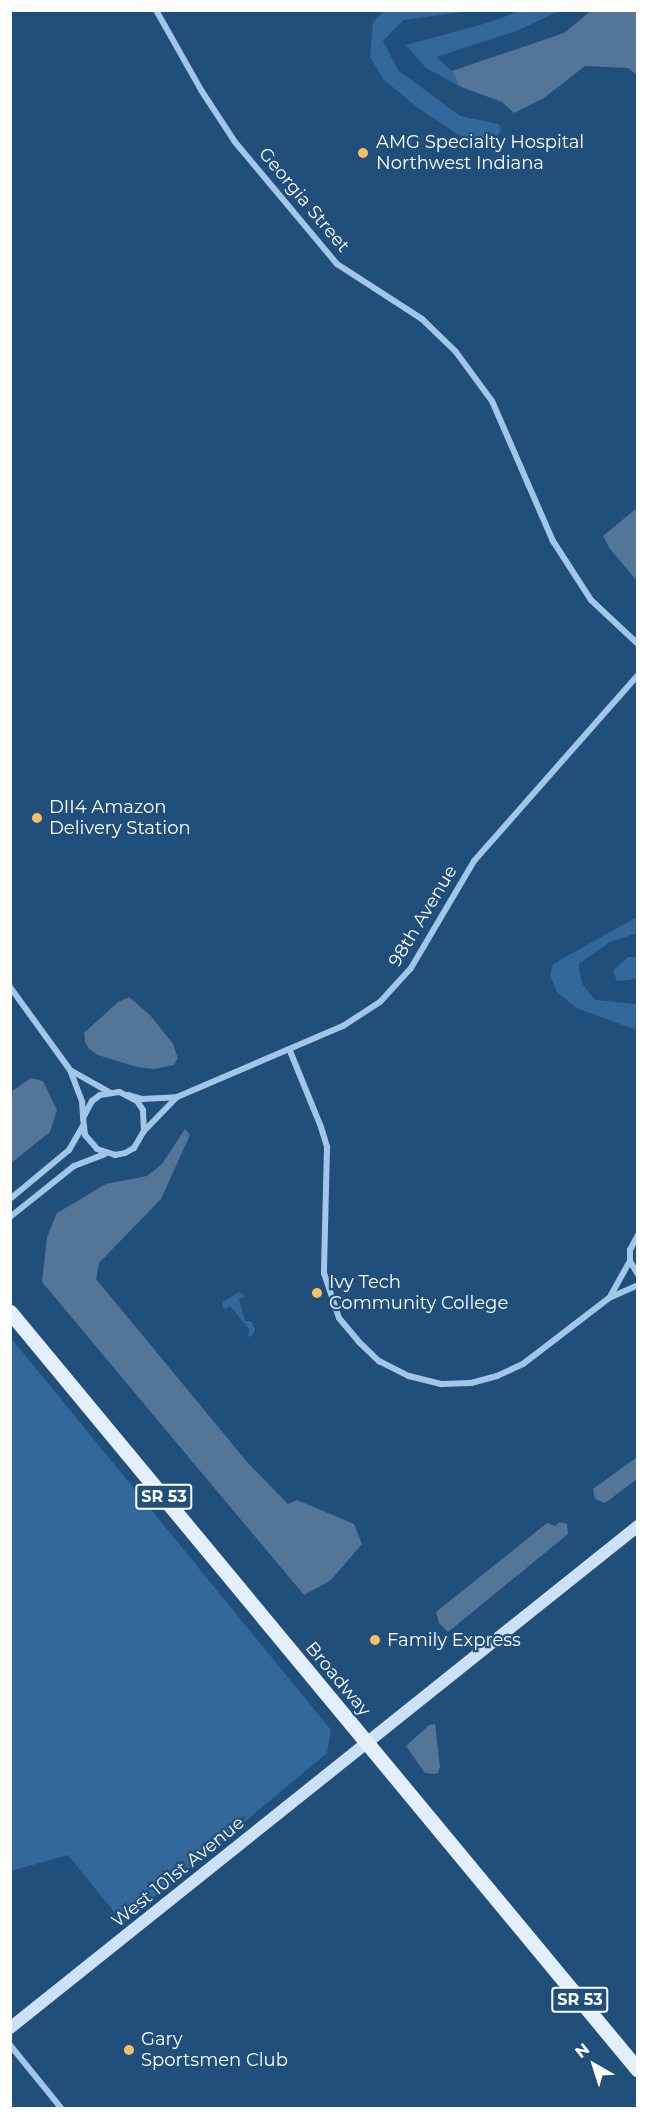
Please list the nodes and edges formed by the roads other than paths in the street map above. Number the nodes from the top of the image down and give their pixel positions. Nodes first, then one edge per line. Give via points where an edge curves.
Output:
1 (156, 10) edge
2 (638, 644) edge
3 (638, 675) edge
4 (10, 987) edge
5 (290, 1051) junction
6 (70, 1070) junction
7 (109, 1092) junction
8 (128, 1095) junction
9 (177, 1097) junction
10 (83, 1118) junction
11 (83, 1126) junction
12 (144, 1131) junction
13 (105, 1153) junction
14 (10, 1199) edge
15 (10, 1217) edge
16 (638, 1235) edge
17 (630, 1261) junction
18 (638, 1275) edge
19 (638, 1285) edge
20 (609, 1298) junction
21 (10, 1312) edge
22 (638, 1526) edge
23 (367, 1744) junction
24 (10, 2028) edge
25 (10, 2045) edge
26 (638, 2070) edge
27 (61, 2109) edge

1 - 2 street, Georgia Street via 235,142 337,264 422,319 456,352 492,401 553,541 591,600
3 - 5 street, 98th Avenue via 474,861 411,968 395,988 363,1015
4 - 6 street
5 - 9 street, 98th Avenue
5 - 20 street via 327,1147 324,1273 339,1318 379,1360 409,1376 442,1384 471,1383 523,1364
6 - 7 street
6 - 10 street via 82,1102
7 - 8 street, 98th Avenue
7 - 10 street via 92,1101
8 - 9 street, 98th Avenue via 142,1099
8 - 12 street via 143,1110
9 - 12 street, 98th Avenue
10 - 11 street
11 - 13 street via 90,1143
11 - 14 street via 69,1150
12 - 13 street, 98th Avenue via 134,1148 115,1155
13 - 15 street, 98th Avenue via 74,1166
16 - 17 street via 630,1250
17 - 18 street
17 - 20 street
19 - 20 street
21 - 23 main road, Broadway / SR 53
22 - 23 street, West 101st Avenue
23 - 24 street, West 101st Avenue
23 - 26 main road, Broadway / SR 53
25 - 27 street

